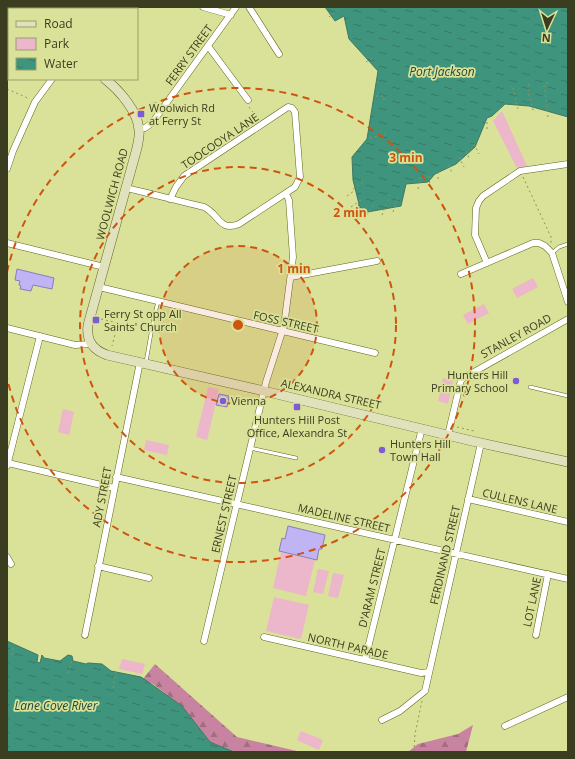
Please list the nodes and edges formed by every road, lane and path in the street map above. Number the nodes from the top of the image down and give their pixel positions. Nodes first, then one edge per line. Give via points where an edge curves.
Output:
1 (203, 7) edge
2 (236, 7) edge
3 (249, 7) edge
4 (341, 7) edge
5 (230, 15) junction
6 (329, 17) dead end
7 (208, 46) junction
8 (279, 54) dead end
9 (374, 57) dead end
10 (366, 62) dead end
11 (51, 80) edge
12 (106, 80) edge
13 (549, 83) dead end
14 (529, 84) dead end
15 (513, 88) dead end
16 (7, 89) edge
17 (25, 96) dead end
18 (376, 96) dead end
19 (248, 100) joint
20 (384, 102) dead end
21 (518, 109) dead end
22 (534, 113) dead end
23 (548, 117) dead end
24 (486, 122) dead end
25 (261, 125) junction
26 (140, 129) junction
27 (487, 131) dead end
28 (386, 134) dead end
29 (370, 138) dead end
30 (474, 144) dead end
31 (466, 151) dead end
32 (479, 154) dead end
33 (459, 157) dead end
34 (470, 160) dead end
35 (568, 164) edge
36 (449, 165) dead end
37 (464, 167) dead end
38 (7, 168) edge
39 (438, 169) dead end
40 (520, 172) junction
41 (452, 173) dead end
42 (420, 176) dead end
43 (429, 176) dead end
44 (438, 179) dead end
45 (363, 182) dead end
46 (430, 187) dead end
47 (126, 188) junction
48 (418, 189) dead end
49 (286, 194) junction
50 (390, 195) dead end
51 (347, 196) dead end
52 (398, 198) dead end
53 (170, 199) junction
54 (360, 200) dead end
55 (374, 204) dead end
56 (351, 207) dead end
57 (394, 212) dead end
58 (382, 215) dead end
59 (364, 219) dead end
60 (7, 243) edge
61 (568, 244) edge
62 (552, 253) junction
63 (377, 261) dead end
64 (487, 263) junction
65 (104, 267) junction
66 (461, 274) dead end
67 (291, 277) junction
68 (99, 287) junction
69 (158, 301) junction
70 (568, 302) edge
71 (101, 319) dead end
72 (568, 319) edge
73 (7, 328) edge
74 (282, 331) junction
75 (40, 336) junction
76 (91, 344) junction
77 (112, 346) dead end
78 (375, 353) dead end
79 (143, 363) junction
80 (530, 387) dead end
81 (264, 391) junction
82 (568, 396) edge
83 (454, 426) dead end
84 (422, 428) junction
85 (448, 435) junction
86 (473, 435) dead end
87 (481, 443) junction
88 (250, 448) junction
89 (9, 451) edge
90 (296, 458) dead end
91 (568, 462) edge
92 (7, 464) edge
93 (116, 477) junction
94 (114, 488) junction
95 (468, 499) junction
96 (237, 504) junction
97 (568, 522) edge
98 (394, 540) junction
99 (456, 553) junction
100 (7, 557) edge
101 (11, 564) dead end
102 (98, 566) junction
103 (548, 574) junction
104 (149, 578) dead end
105 (568, 578) edge
106 (85, 635) dead end
107 (536, 635) dead end
108 (264, 637) dead end
109 (204, 641) dead end
110 (14, 644) dead end
111 (12, 655) dead end
112 (72, 659) dead end
113 (365, 660) junction
114 (116, 672) dead end
115 (429, 672) junction
116 (68, 673) dead end
117 (113, 688) dead end
118 (568, 697) edge
119 (422, 700) dead end
120 (382, 720) dead end
121 (505, 726) dead end
122 (414, 752) edge

1 - 5 street
2 - 5 street, FERRY STREET
3 - 8 street
4 - 6 path
5 - 7 street, FERRY STREET
7 - 19 street
7 - 26 street, FERRY STREET via 152,123
9 - 10 path
11 - 38 street via 35,102 12,151
12 - 26 street via 130,107
13 - 23 path via 544,84
14 - 22 path via 528,92
15 - 21 path
16 - 17 path
18 - 20 path via 384,96
19 - 25 path via 246,102
24 - 27 path
25 - 49 street, TOOCOOYA LANE via 288,107 295,112 300,177 295,187
25 - 53 street, TOOCOOYA LANE via 184,176
26 - 47 street, WOOLWICH ROAD via 139,142
28 - 29 path
30 - 32 path
31 - 34 path
33 - 37 path
35 - 40 street
36 - 41 path
39 - 44 path
40 - 62 path via 551,237
40 - 64 street via 483,196 476,208 475,235
42 - 48 path
43 - 46 path
45 - 51 path
47 - 53 street
47 - 65 street, WOOLWICH ROAD
49 - 53 street via 239,224 229,227 224,226 209,209
49 - 67 street, ERNEST STREET via 289,200 294,257
50 - 58 path
52 - 57 path
54 - 56 path
55 - 59 path
60 - 65 street
61 - 62 lane
62 - 64 street via 545,246 533,243
62 - 70 street
63 - 67 street
64 - 66 street
65 - 68 street, WOOLWICH ROAD
67 - 74 street, ERNEST STREET
68 - 69 street, FOSS STREET
68 - 76 street, WOOLWICH ROAD via 88,325 88,338
69 - 74 street, FOSS STREET
69 - 79 lane
71 - 77 path via 118,323
72 - 85 street, STANLEY ROAD via 461,380
73 - 75 street
74 - 78 street, FOSS STREET
74 - 81 street, ERNEST STREET
75 - 76 street via 75,345
75 - 89 street
76 - 79 street, ALEXANDRA STREET via 96,350 104,353
79 - 81 street, ALEXANDRA STREET
79 - 93 street, ADY STREET
80 - 82 lane
81 - 84 street, ALEXANDRA STREET
81 - 88 street, ERNEST STREET
83 - 86 path via 474,431
84 - 85 street, ALEXANDRA STREET
84 - 98 street, D'ARAM STREET
85 - 87 street, ALEXANDRA STREET
87 - 91 street, ALEXANDRA STREET
87 - 95 street, FERDINAND STREET
88 - 90 lane
88 - 96 street, ERNEST STREET
89 - 92 street
92 - 94 street
93 - 94 street, ADY STREET
93 - 96 street, MADELINE STREET
94 - 102 street, ADY STREET
95 - 97 street, CULLENS LANE
95 - 99 street, FERDINAND STREET
96 - 98 street, MADELINE STREET
96 - 109 street, ERNEST STREET
98 - 99 street, MADELINE STREET
98 - 113 street, D'ARAM STREET
99 - 103 street, MADELINE STREET
99 - 115 street, FERDINAND STREET
100 - 101 street
102 - 104 street
102 - 106 street, ADY STREET
103 - 105 street, MADELINE STREET
103 - 107 street, LOT LANE
108 - 113 street, NORTH PARADE
110 - 111 path
112 - 116 path
113 - 115 street, NORTH PARADE via 421,674
114 - 117 path
115 - 120 street, FERDINAND STREET via 424,691 400,711
118 - 121 street
119 - 122 path

